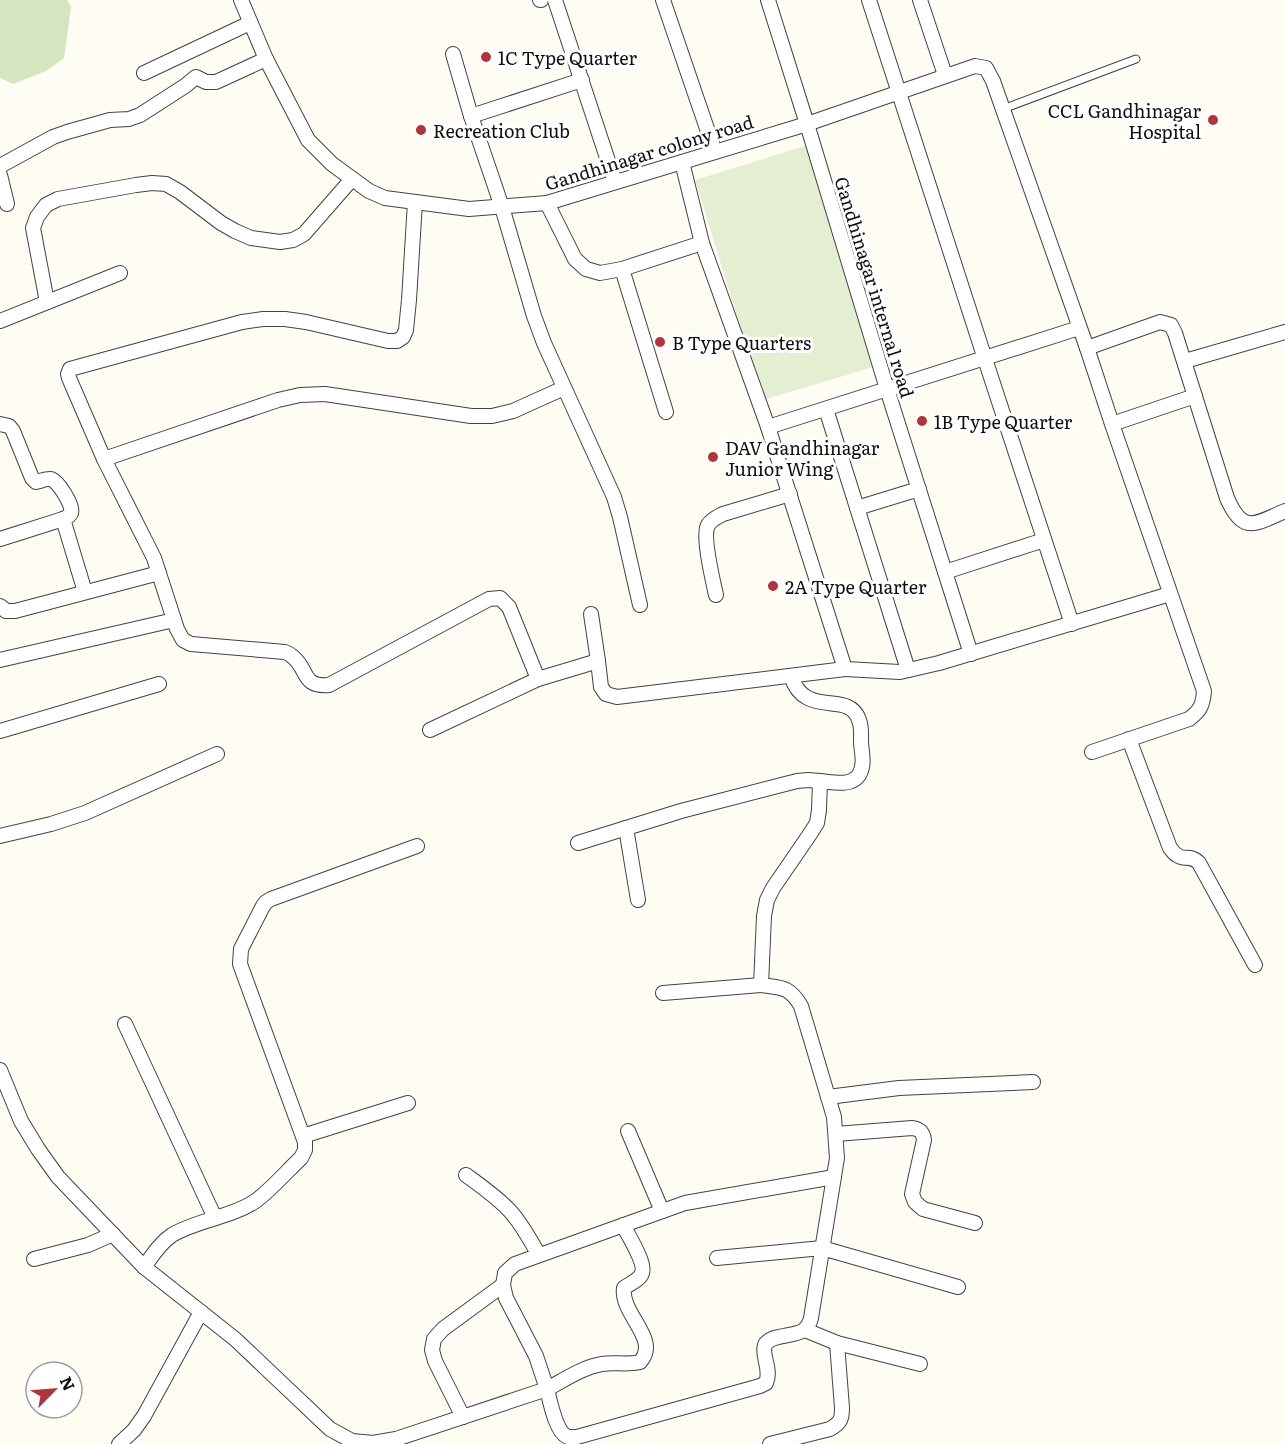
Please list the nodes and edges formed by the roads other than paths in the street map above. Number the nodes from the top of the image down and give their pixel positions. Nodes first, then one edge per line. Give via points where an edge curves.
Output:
1 (241, 0) edge
2 (555, 0) edge
3 (663, 0) edge
4 (768, 0) edge
5 (869, 0) edge
6 (920, 0) edge
7 (250, 22) junction
8 (453, 54) dead end
9 (266, 59) junction
10 (1136, 59) dead end
11 (144, 73) dead end
12 (945, 75) junction
13 (582, 80) junction
14 (900, 92) junction
15 (1003, 109) junction
16 (471, 116) junction
17 (807, 124) junction
18 (715, 152) junction
19 (682, 162) junction
20 (0, 166) edge
21 (0, 175) edge
22 (352, 179) junction
23 (615, 182) junction
24 (415, 202) junction
25 (547, 203) junction
26 (7, 204) dead end
27 (502, 207) junction
28 (702, 243) junction
29 (622, 269) junction
30 (120, 273) dead end
31 (47, 302) junction
32 (0, 321) edge
33 (1079, 328) junction
34 (1285, 332) edge
35 (1087, 348) junction
36 (985, 359) junction
37 (1185, 361) junction
38 (564, 387) junction
39 (887, 389) junction
40 (1194, 396) junction
41 (826, 409) junction
42 (666, 412) dead end
43 (0, 424) edge
44 (1112, 424) junction
45 (768, 427) junction
46 (104, 459) junction
47 (919, 489) junction
48 (790, 494) junction
49 (857, 508) junction
50 (1285, 511) edge
51 (63, 519) junction
52 (0, 539) edge
53 (1044, 540) junction
54 (945, 572) junction
55 (159, 573) junction
56 (84, 592) junction
57 (1170, 594) junction
58 (716, 595) dead end
59 (640, 605) dead end
60 (0, 606) edge
61 (591, 614) dead end
62 (174, 620) junction
63 (1072, 624) junction
64 (971, 654) junction
65 (0, 660) edge
66 (598, 662) junction
67 (845, 669) junction
68 (908, 670) junction
69 (791, 676) junction
70 (538, 679) junction
71 (159, 684) dead end
72 (430, 730) dead end
73 (0, 731) edge
74 (1129, 739) junction
75 (1092, 752) dead end
76 (217, 754) dead end
77 (820, 781) junction
78 (626, 828) junction
79 (0, 836) edge
80 (578, 843) dead end
81 (417, 846) dead end
82 (638, 900) dead end
83 (1255, 965) dead end
84 (761, 985) junction
85 (663, 993) dead end
86 (125, 1024) dead end
87 (0, 1070) edge
88 (1034, 1083) dead end
89 (828, 1097) junction
90 (408, 1103) dead end
91 (628, 1131) dead end
92 (836, 1134) junction
93 (303, 1136) junction
94 (466, 1175) dead end
95 (834, 1177) junction
96 (662, 1211) junction
97 (215, 1218) junction
98 (975, 1223) dead end
99 (623, 1225) junction
100 (113, 1234) junction
101 (822, 1248) junction
102 (539, 1255) junction
103 (717, 1258) dead end
104 (34, 1259) dead end
105 (144, 1266) junction
106 (502, 1285) junction
107 (958, 1287) dead end
108 (201, 1312) junction
109 (804, 1330) junction
110 (837, 1343) junction
111 (920, 1364) dead end
112 (547, 1389) junction
113 (463, 1417) junction
114 (330, 1429) junction
115 (119, 1444) edge
116 (327, 1444) edge
117 (770, 1444) edge

1 - 7 street, Gandhinagar colony road
2 - 13 street
3 - 18 street
4 - 17 street, Gandhinagar internal road
5 - 14 street
6 - 12 street
7 - 9 street, Gandhinagar colony road
7 - 11 street
8 - 16 street
9 - 20 street via 216,82 196,76 140,115 53,137
9 - 22 street, Gandhinagar colony road via 308,140
10 - 15 lane
12 - 14 street, Gandhinagar colony road
12 - 15 street, Gandhinagar colony road via 975,66 986,68
13 - 16 street
13 - 23 street
14 - 17 street, Gandhinagar colony road
14 - 36 street
15 - 33 street
16 - 27 street
17 - 18 street, Gandhinagar colony road
17 - 39 street, Gandhinagar internal road
18 - 19 street, Gandhinagar colony road
19 - 23 street, Gandhinagar colony road
19 - 28 street
21 - 26 street
22 - 24 street, Gandhinagar colony road via 385,198
22 - 31 street via 304,234 280,242 251,238 235,231 166,184 136,184 58,199 37,216 33,228
23 - 25 street, Gandhinagar colony road
24 - 27 street, Gandhinagar colony road via 469,209
24 - 46 street via 403,337 388,341 306,322 263,319 73,367 69,378
25 - 27 street, Gandhinagar colony road
25 - 29 street via 575,259 586,269 600,273
27 - 38 street via 537,325
28 - 29 street
28 - 45 street
29 - 42 street
30 - 31 street
31 - 32 street
33 - 35 street
33 - 36 street
34 - 37 street
35 - 37 street via 1160,322 1170,325
35 - 44 street
36 - 39 street
36 - 53 street
37 - 40 street
38 - 46 street via 513,411 492,416 325,394 300,395
38 - 59 street via 614,497
39 - 41 street
39 - 47 street, Gandhinagar internal road
40 - 44 street
40 - 50 street via 1234,514 1251,524
41 - 45 street
41 - 49 street
43 - 51 street via 13,431 32,478 36,482 49,478 59,484 72,512
44 - 57 street
45 - 48 street
46 - 55 street
47 - 49 street
47 - 54 street, Gandhinagar internal road
48 - 58 street via 723,514 707,527
48 - 67 street
49 - 68 street
51 - 52 street
51 - 56 street
53 - 54 street
53 - 63 street
54 - 64 street, Gandhinagar internal road
55 - 56 street
55 - 62 street
56 - 60 street via 15,611
57 - 63 street
57 - 74 street via 1204,692 1203,703 1189,719
61 - 66 street
62 - 65 street
62 - 70 street via 183,640 191,644 285,652 318,686 329,685 489,599 500,598 509,607
63 - 64 street
64 - 68 street
66 - 69 street via 601,687 606,694 617,697
66 - 70 street
67 - 68 street
67 - 69 street
69 - 77 street via 794,687 808,700 846,706 855,711 860,721 863,765 858,776 852,782
70 - 72 street
71 - 73 street
74 - 75 street
74 - 83 street via 1170,848 1177,856 1199,863
76 - 79 street via 84,813
77 - 78 street via 797,781
77 - 84 street via 817,823 767,900
78 - 80 street
78 - 82 street
81 - 93 street via 271,899 263,906 241,949 242,971
84 - 85 street
84 - 89 street via 787,989 801,1006
86 - 97 street
87 - 100 street via 21,1121 58,1177
88 - 89 street via 899,1088
89 - 92 street
90 - 93 street
91 - 96 street
92 - 95 street
92 - 98 street via 919,1129 924,1140 912,1194 915,1202 923,1209
93 - 97 street via 305,1150 301,1158 264,1194 255,1202
94 - 102 street via 511,1212
95 - 96 street via 685,1203
95 - 101 street
96 - 99 street
97 - 105 street via 171,1236
99 - 102 street
99 - 112 street via 643,1264 643,1272 623,1293 647,1352 640,1362 591,1366
100 - 104 street
100 - 105 street
101 - 103 street
101 - 107 street
101 - 109 street via 811,1317
102 - 106 street via 515,1264 505,1273
105 - 108 street
106 - 112 street via 536,1356
106 - 113 street via 443,1329 432,1350
108 - 114 street
108 - 115 street via 144,1416
109 - 110 street
109 - 112 street via 765,1344 769,1378 760,1386 578,1437 561,1432
110 - 111 street
110 - 117 street via 842,1418 830,1429
112 - 113 street
113 - 114 street via 373,1443 352,1441
114 - 116 street

